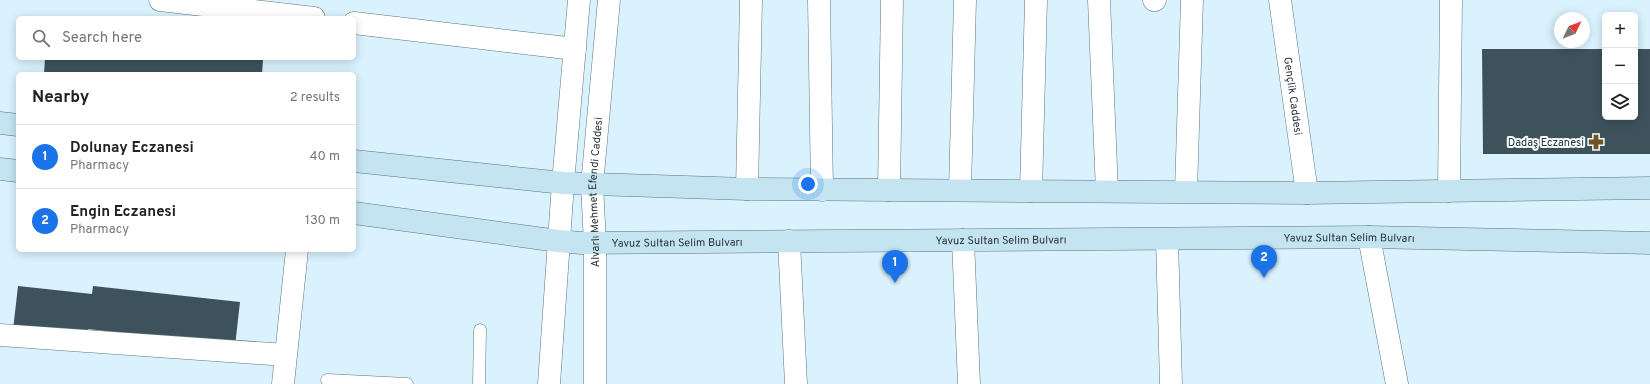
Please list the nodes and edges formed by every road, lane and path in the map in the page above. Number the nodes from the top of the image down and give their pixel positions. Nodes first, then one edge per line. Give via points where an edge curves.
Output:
1 (160, 0) edge
2 (579, 0) edge
3 (609, 0) edge
4 (751, 0) edge
5 (819, 0) edge
6 (892, 0) edge
7 (965, 0) edge
8 (1036, 0) edge
9 (1099, 0) edge
10 (1192, 0) edge
11 (1280, 0) edge
12 (1451, 0) edge
13 (297, 16) edge
14 (356, 23) edge
15 (575, 48) junction
16 (0, 123) edge
17 (16, 125) edge
18 (356, 161) edge
19 (0, 169) edge
20 (16, 171) edge
21 (563, 183) junction
22 (592, 184) junction
23 (1650, 188) edge
24 (747, 189) junction
25 (822, 190) junction
26 (890, 190) junction
27 (960, 190) junction
28 (1032, 191) junction
29 (1107, 191) junction
30 (1186, 191) junction
31 (1449, 191) junction
32 (1307, 193) junction
33 (356, 213) edge
34 (1369, 237) junction
35 (1167, 239) junction
36 (963, 240) junction
37 (558, 241) junction
38 (789, 241) junction
39 (595, 243) junction
40 (1650, 243) edge
41 (296, 252) edge
42 (480, 330) dead end
43 (0, 335) edge
44 (286, 355) junction
45 (327, 380) dead end
46 (283, 384) edge
47 (407, 384) edge
48 (479, 384) edge
49 (549, 384) edge
50 (595, 384) edge
51 (796, 384) edge
52 (969, 384) edge
53 (1171, 384) edge
54 (1397, 384) edge

1 - 13 street
2 - 15 street
3 - 22 street, Alvarlı Mehmet Efendi Caddesi
4 - 24 street
5 - 25 street
6 - 26 street
7 - 27 street
8 - 28 street
9 - 29 street
10 - 30 street
11 - 32 street, Gençlik Caddesi
12 - 31 street
14 - 15 street
15 - 21 street
16 - 17 main road
18 - 21 main road
19 - 20 main road
21 - 22 main road
21 - 37 street
22 - 24 main road
22 - 39 street, Alvarlı Mehmet Efendi Caddesi
23 - 31 main road
24 - 25 main road
25 - 26 main road
26 - 27 main road
27 - 28 main road
28 - 29 main road
29 - 30 main road
30 - 32 main road
31 - 32 main road
33 - 37 main road, Yavuz Sultan Selim Bulvarı
34 - 35 main road, Yavuz Sultan Selim Bulvarı
34 - 40 main road, Yavuz Sultan Selim Bulvarı
34 - 54 street
35 - 36 main road, Yavuz Sultan Selim Bulvarı
35 - 53 street
36 - 38 main road, Yavuz Sultan Selim Bulvarı
36 - 52 street
37 - 39 main road, Yavuz Sultan Selim Bulvarı
37 - 49 street
38 - 39 main road, Yavuz Sultan Selim Bulvarı
38 - 51 street
39 - 50 street, Alvarlı Mehmet Efendi Caddesi
41 - 44 street
42 - 48 lane
43 - 44 street
44 - 46 street
45 - 47 lane

